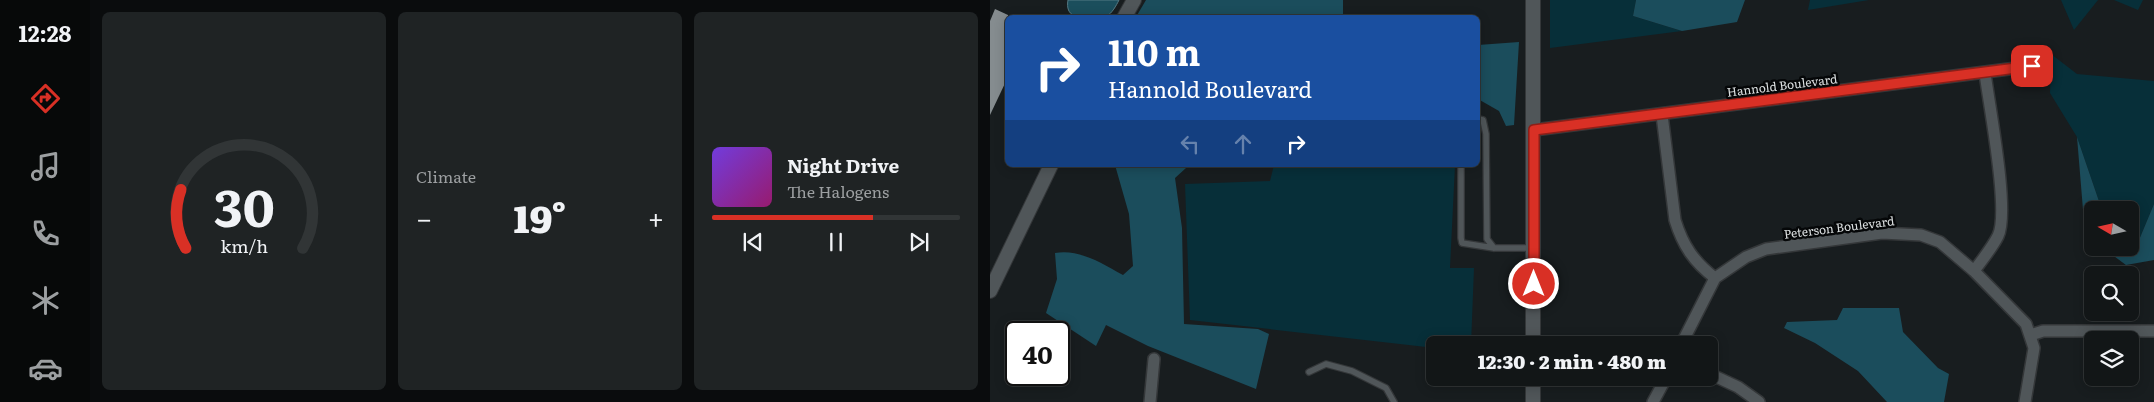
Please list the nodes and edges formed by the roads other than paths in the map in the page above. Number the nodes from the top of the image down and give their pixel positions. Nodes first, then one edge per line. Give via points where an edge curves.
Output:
1 (1134, 0) edge
2 (1533, 0) edge
3 (1126, 15) edge
4 (2032, 66) dead end
5 (1985, 73) junction
6 (1662, 115) junction
7 (1480, 119) edge
8 (1534, 130) junction
9 (1050, 167) edge
10 (1461, 167) edge
11 (1494, 248) junction
12 (1534, 248) junction
13 (1974, 271) junction
14 (1715, 278) junction
15 (990, 291) edge
16 (2154, 331) edge
17 (2031, 335) junction
18 (1533, 336) edge
19 (1686, 336) edge
20 (1154, 359) dead end
21 (1309, 372) dead end
22 (1718, 378) edge
23 (1533, 386) edge
24 (1662, 386) edge
25 (1150, 402) edge
26 (1394, 402) edge
27 (1533, 402) edge
28 (1653, 402) edge
29 (1759, 402) edge
30 (2025, 402) edge

1 - 3 street
2 - 8 street
4 - 5 street, Hannold Boulevard
5 - 6 street, Hannold Boulevard
5 - 13 street via 2003,218 1999,235
6 - 8 street, Hannold Boulevard
6 - 14 street via 1675,220 1680,236 1694,260
7 - 11 lane via 1483,120 1486,134 1487,238
8 - 12 street
9 - 15 street
10 - 11 lane via 1462,243
11 - 12 lane
12 - 18 street
13 - 14 street, Peterson Boulevard via 1940,242 1921,235 1882,233 1766,249 1746,256
13 - 17 street, Peterson Boulevard via 2026,324
14 - 19 street, Peterson Boulevard
16 - 17 street via 2043,331
17 - 30 street via 2034,348
20 - 25 street
21 - 26 lane via 1326,364 1352,371 1386,388
22 - 29 street
23 - 27 street
24 - 28 street

